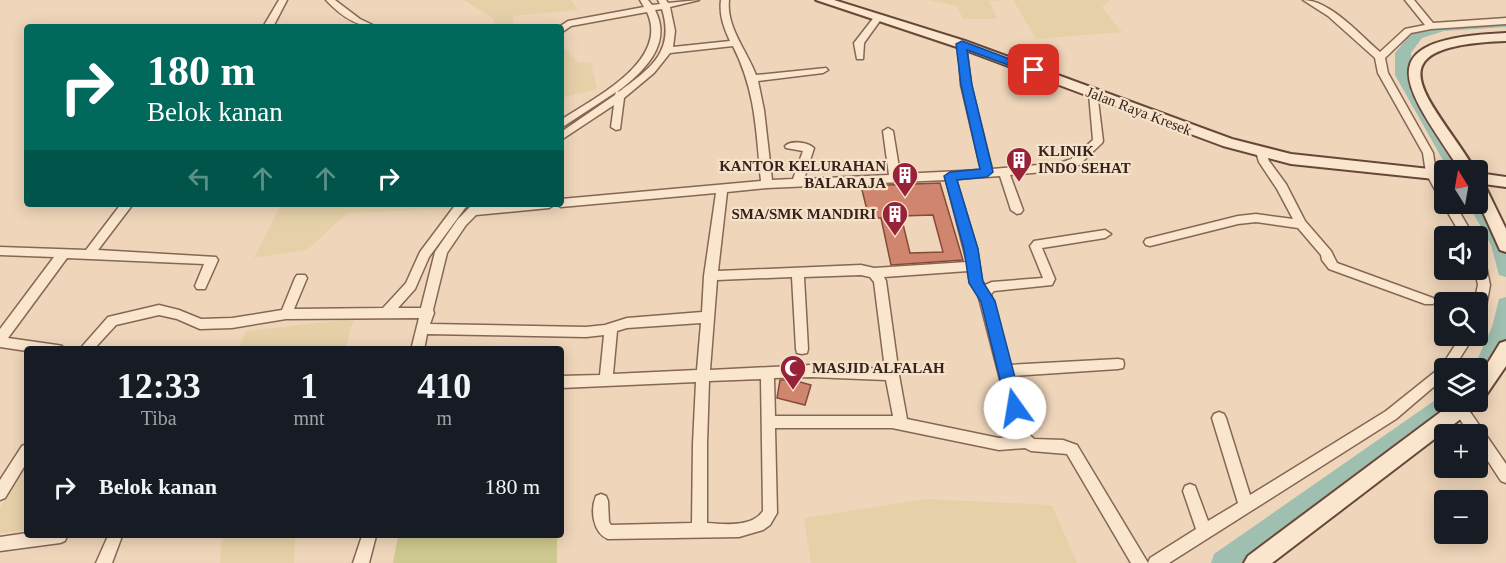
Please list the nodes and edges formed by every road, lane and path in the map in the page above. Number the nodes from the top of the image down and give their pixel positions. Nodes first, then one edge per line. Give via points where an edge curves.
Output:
1 (283, 0) edge
2 (330, 0) edge
3 (644, 0) edge
4 (695, 0) edge
5 (725, 0) edge
6 (822, 0) edge
7 (1307, 0) edge
8 (1409, 0) edge
9 (659, 7) edge
10 (878, 18) junction
11 (1506, 21) edge
12 (270, 24) edge
13 (364, 24) edge
14 (1431, 26) junction
15 (564, 27) edge
16 (1506, 37) edge
17 (663, 43) junction
18 (735, 43) junction
19 (962, 44) junction
20 (860, 57) dead end
21 (1380, 57) junction
22 (823, 70) dead end
23 (634, 78) junction
24 (752, 79) junction
25 (620, 94) junction
26 (1094, 94) junction
27 (564, 123) edge
28 (616, 127) dead end
29 (888, 131) dead end
30 (564, 135) edge
31 (790, 146) dead end
32 (1261, 152) junction
33 (1462, 160) edge
34 (1434, 166) edge
35 (987, 172) junction
36 (1004, 172) junction
37 (1434, 174) edge
38 (950, 176) junction
39 (895, 178) junction
40 (1488, 179) edge
41 (1506, 182) edge
42 (797, 183) junction
43 (767, 184) junction
44 (722, 188) junction
45 (564, 203) edge
46 (125, 207) edge
47 (460, 207) edge
48 (476, 207) edge
49 (1488, 207) edge
50 (1017, 210) dead end
51 (1300, 224) junction
52 (1105, 234) dead end
53 (1150, 242) dead end
54 (1506, 246) edge
55 (0, 251) edge
56 (64, 253) junction
57 (89, 254) junction
58 (974, 266) junction
59 (874, 273) junction
60 (798, 274) junction
61 (710, 276) junction
62 (301, 278) dead end
63 (201, 285) dead end
64 (984, 292) junction
65 (1430, 301) dead end
66 (286, 314) junction
67 (386, 314) junction
68 (421, 314) junction
69 (708, 317) junction
70 (611, 328) junction
71 (424, 329) junction
72 (0, 340) edge
73 (34, 346) edge
74 (88, 346) edge
75 (418, 346) edge
76 (1506, 348) edge
77 (802, 349) dead end
78 (1118, 364) dead end
79 (1007, 371) junction
80 (767, 373) junction
81 (892, 375) junction
82 (703, 376) junction
83 (1434, 379) edge
84 (1488, 379) edge
85 (606, 380) junction
86 (564, 382) edge
87 (1457, 412) edge
88 (1469, 412) edge
89 (1219, 418) dead end
90 (768, 422) junction
91 (902, 425) junction
92 (1026, 442) junction
93 (24, 455) edge
94 (1506, 476) edge
95 (1190, 491) dead end
96 (0, 493) edge
97 (602, 501) dead end
98 (1246, 506) junction
99 (1204, 530) junction
100 (700, 531) junction
101 (45, 538) edge
102 (114, 538) edge
103 (368, 538) edge
104 (0, 544) edge
105 (104, 563) edge
106 (361, 563) edge
107 (1140, 563) edge
108 (1155, 563) edge
109 (1255, 563) edge

1 - 12 street
2 - 13 street
3 - 9 street
4 - 9 street
5 - 18 street
6 - 10 street, Jalan Raya Kresek
7 - 21 street via 1331,14
8 - 14 street
9 - 15 street
9 - 17 street
9 - 17 street
10 - 19 street, Jalan Raya Kresek
10 - 20 street via 859,43
11 - 14 street
14 - 21 street via 1408,31
16 - 33 street via 1439,45 1418,58 1414,69 1414,81 1425,104
17 - 18 street
17 - 23 street via 650,65
18 - 24 street
19 - 26 street, Jalan Raya Kresek
19 - 35 street via 966,85
21 - 34 street via 1383,73
22 - 24 street
23 - 25 street
23 - 27 street
24 - 43 street
25 - 28 street
25 - 30 street
26 - 32 street, Jalan Raya Kresek
26 - 36 street via 1098,141 1092,149 1061,167
29 - 39 street
31 - 42 street via 809,148
32 - 37 street, Jalan Raya Kresek
32 - 51 street
35 - 36 street
35 - 38 street
36 - 50 street
38 - 39 street
38 - 58 street
39 - 42 street
40 - 41 street
42 - 43 street
43 - 44 street
44 - 45 street
44 - 61 street
46 - 57 street
47 - 67 street via 424,255 411,286
48 - 68 street via 441,252
49 - 54 street
51 - 53 street via 1256,218 1238,220
51 - 65 street via 1327,254 1330,263
52 - 64 street via 1038,244 1048,282 992,287
55 - 56 street
56 - 57 street
56 - 72 street
57 - 63 street via 212,260
58 - 59 street
58 - 64 street via 976,283
59 - 60 street via 861,270
59 - 81 street via 880,281
60 - 61 street
60 - 77 street
61 - 69 street
62 - 66 street
64 - 79 street
66 - 67 street
66 - 74 street via 200,324 159,310 123,316 102,329
67 - 68 street
68 - 71 street
69 - 70 street via 627,323
69 - 82 street
70 - 71 street via 533,332
70 - 85 street
71 - 75 street
72 - 73 street
76 - 84 street
78 - 79 street
79 - 92 street via 1021,435
80 - 81 street via 811,370
80 - 82 street
80 - 90 street
81 - 91 street
82 - 85 street
82 - 100 street
83 - 98 street via 1391,415
85 - 86 street
87 - 109 street
88 - 94 street
89 - 98 street
90 - 91 street via 876,421
90 - 100 street via 767,519 754,528
91 - 92 street via 999,444
92 - 107 street via 1072,449
93 - 96 street
95 - 99 street
97 - 100 street via 602,525 608,532
98 - 99 street
99 - 108 street
101 - 104 street
102 - 105 street
103 - 106 street

